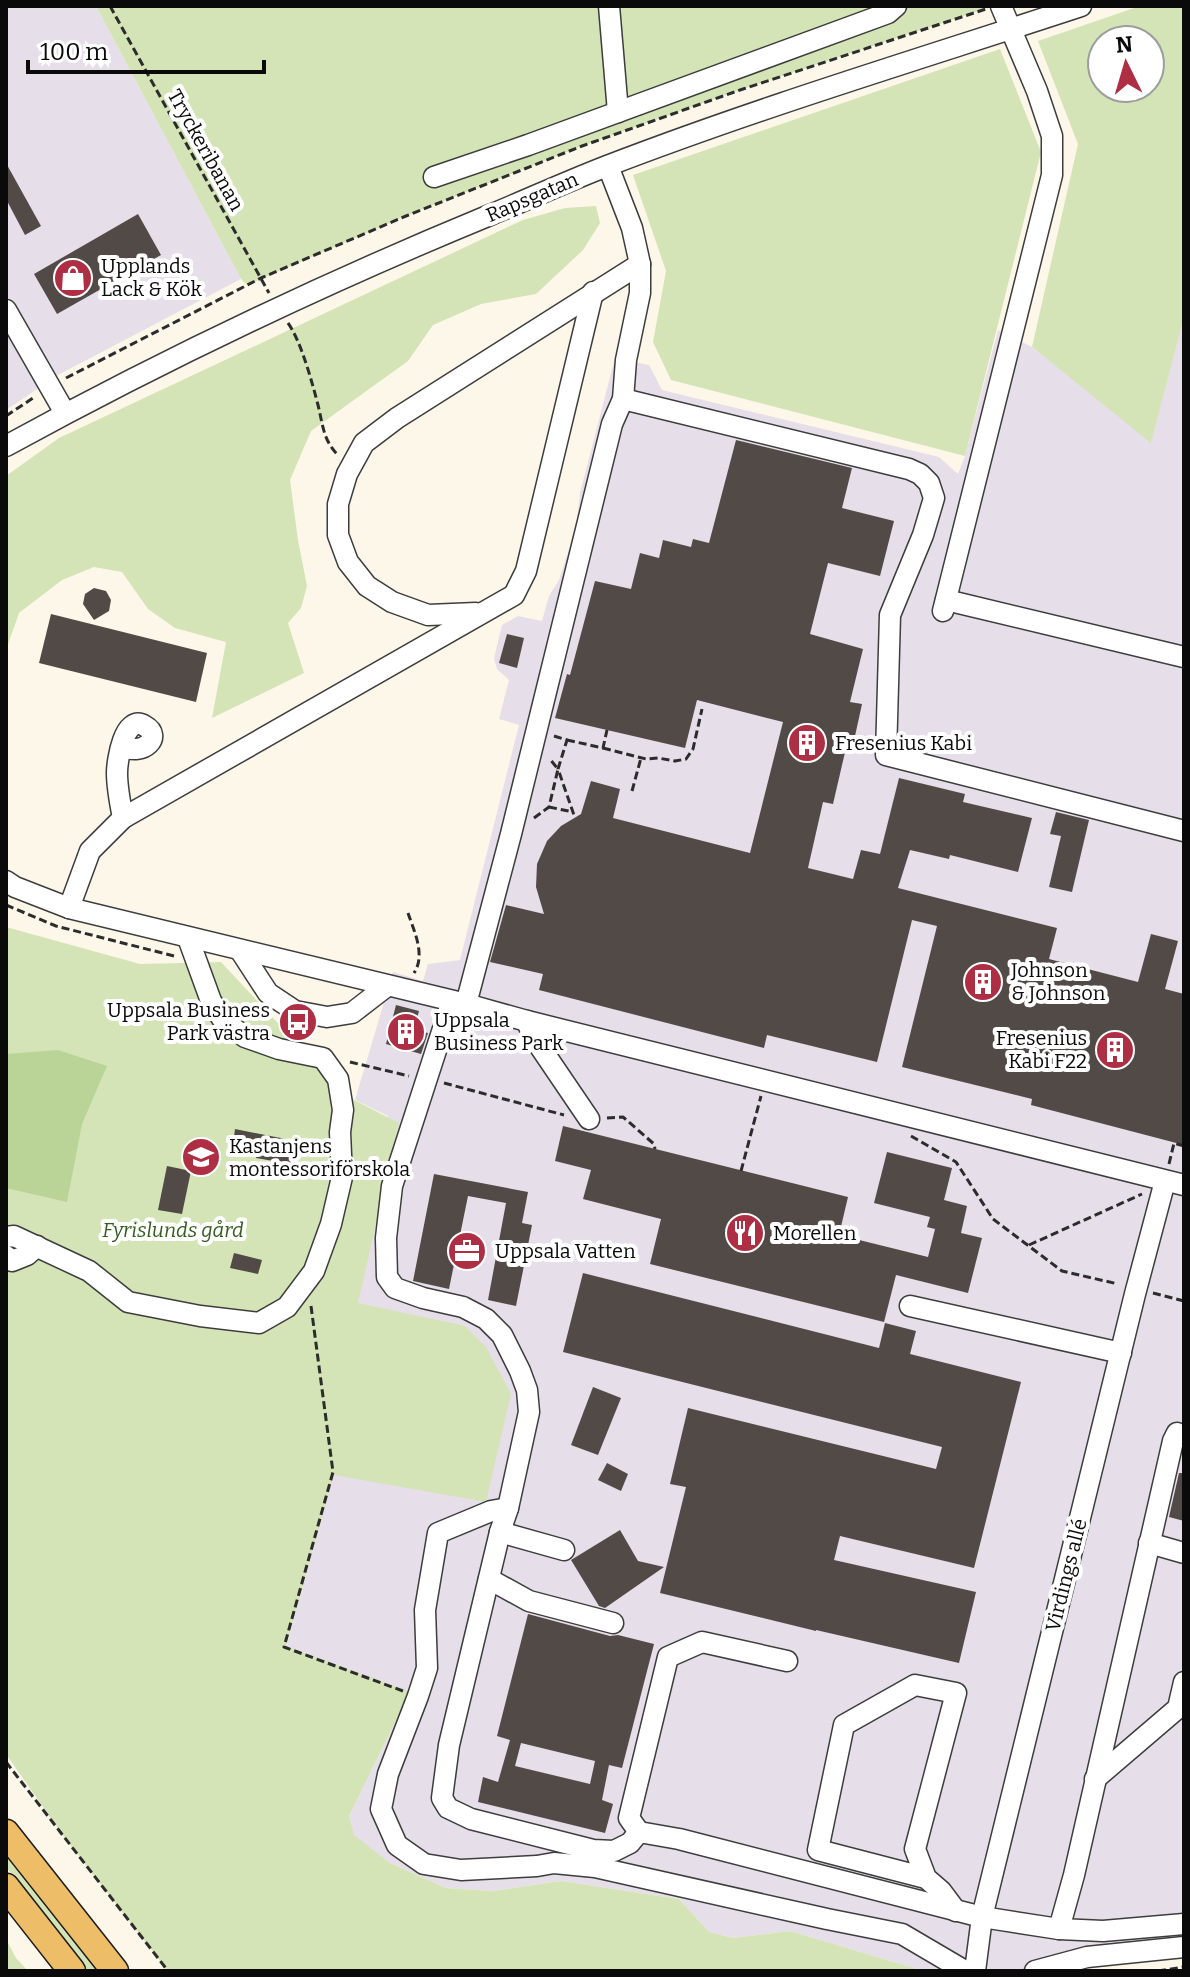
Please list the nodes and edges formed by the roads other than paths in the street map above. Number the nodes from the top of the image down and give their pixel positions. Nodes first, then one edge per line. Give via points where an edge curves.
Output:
1 (609, 6) edge
2 (896, 6) edge
3 (1001, 6) edge
4 (1081, 6) edge
5 (1010, 29) junction
6 (618, 112) junction
7 (608, 166) junction
8 (434, 177) dead end
9 (640, 264) junction
10 (593, 292) junction
11 (6, 310) edge
12 (623, 399) junction
13 (65, 413) junction
14 (6, 446) edge
15 (480, 613) junction
16 (1184, 657) edge
17 (122, 746) dead end
18 (123, 818) junction
19 (1184, 831) edge
20 (6, 881) edge
21 (69, 908) junction
22 (188, 938) junction
23 (240, 950) junction
24 (387, 986) junction
25 (459, 1003) junction
26 (527, 1021) junction
27 (589, 1119) road end
28 (1174, 1183) edge
29 (6, 1237) edge
30 (37, 1246) junction
31 (6, 1256) edge
32 (910, 1306) dead end
33 (1121, 1353) junction
34 (1177, 1433) dead end
35 (508, 1508) junction
36 (500, 1532) junction
37 (1149, 1543) junction
38 (564, 1550) dead end
39 (1184, 1553) edge
40 (489, 1579) junction
41 (613, 1623) dead end
42 (787, 1661) dead end
43 (1184, 1682) edge
44 (1095, 1779) junction
45 (639, 1832) junction
46 (6, 1833) edge
47 (926, 1878) junction
48 (6, 1887) edge
49 (956, 1911) junction
50 (982, 1917) junction
51 (1184, 1924) edge
52 (1059, 1929) junction
53 (1184, 1947) edge
54 (72, 1971) edge
55 (115, 1971) edge
56 (965, 1971) edge
57 (975, 1971) edge
58 (1035, 1971) edge

1 - 6 street
2 - 6 street
3 - 5 street
4 - 5 street, Rapsgatan
5 - 7 street, Rapsgatan
5 - 16 street via 1052,136 1052,175 944,606
6 - 8 street
7 - 9 street
7 - 13 street, Rapsgatan via 403,251
9 - 10 street
9 - 12 street
10 - 15 street via 526,571 514,595
10 - 15 street via 397,418 364,443 347,474 338,504 338,535 348,562 367,586 428,615
11 - 13 street
12 - 19 street via 920,474 934,498 890,615 886,755
12 - 25 street via 612,424 535,735
13 - 14 street, Rapsgatan
15 - 18 street
17 - 18 street via 117,768
18 - 21 street via 90,851
20 - 21 street
21 - 22 street
22 - 23 street
22 - 30 street via 223,1020 245,1037 323,1058 338,1079 342,1177 314,1271 287,1307 259,1323 128,1302 89,1271
23 - 24 street
23 - 24 street via 268,993 295,1011 327,1017 352,1013
24 - 25 street
25 - 26 street
25 - 35 street via 392,1186 387,1277 395,1288 463,1307 502,1335 527,1390 529,1412
26 - 27 street
26 - 28 street
28 - 33 street, Virdings allé via 1137,1288
29 - 30 street
30 - 31 street via 12,1261
32 - 33 street
33 - 50 street, Virdings allé
34 - 37 street
35 - 36 street
35 - 56 street via 438,1533 425,1610 427,1668 388,1774 381,1809 397,1845 424,1864 461,1870 554,1863 595,1867 902,1934
36 - 38 street
36 - 40 street
37 - 39 street
37 - 44 street
40 - 41 street via 529,1601
40 - 45 street via 449,1745 442,1798 448,1808 471,1819 593,1850 614,1851
42 - 45 street via 702,1642 668,1657 629,1818
43 - 44 street via 1178,1708
44 - 52 street
45 - 49 street
46 - 55 main road
47 - 47 street via 818,1850 844,1725 915,1685 956,1693 915,1849
47 - 49 street
48 - 54 main road
49 - 50 street
50 - 52 street
50 - 57 street, Virdings allé
51 - 52 street
53 - 58 street via 1087,1957

